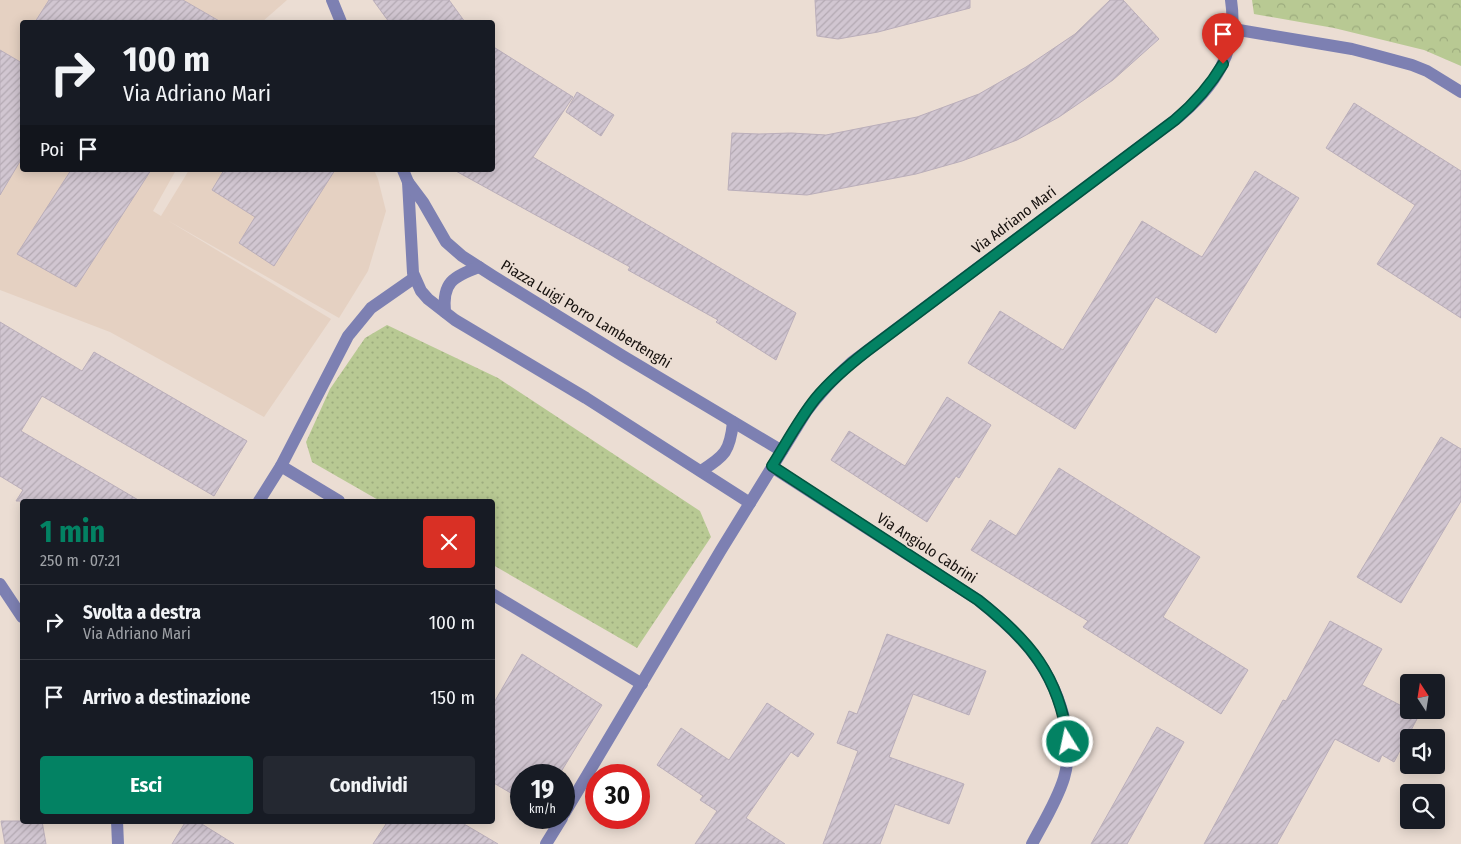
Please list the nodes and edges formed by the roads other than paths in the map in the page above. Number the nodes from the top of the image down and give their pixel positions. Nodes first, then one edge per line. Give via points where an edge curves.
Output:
1 (332, 0) edge
2 (1231, 0) edge
3 (340, 20) edge
4 (1233, 30) junction
5 (1461, 92) edge
6 (404, 172) edge
7 (408, 182) junction
8 (479, 267) junction
9 (414, 278) junction
10 (446, 312) junction
11 (733, 422) junction
12 (782, 451) junction
13 (281, 466) junction
14 (772, 466) junction
15 (701, 471) junction
16 (260, 499) edge
17 (336, 499) edge
18 (750, 503) junction
19 (0, 584) edge
20 (495, 596) edge
21 (20, 614) edge
22 (642, 684) junction
23 (575, 796) edge
24 (117, 824) edge
25 (555, 829) edge
26 (118, 844) edge
27 (546, 844) edge
28 (1032, 844) edge

1 - 3 street
2 - 4 street, Via Adriano Mari
4 - 5 street via 1352,49 1412,65
4 - 12 street, Via Adriano Mari via 1223,64 1196,102 852,362 816,398
6 - 7 street
7 - 8 street via 446,242
7 - 9 street
8 - 10 street, Piazza Luigi Porro Lambertenghi via 449,284 445,291
8 - 11 street, Piazza Luigi Porro Lambertenghi
9 - 10 street via 428,299
9 - 13 street via 372,308 348,336
10 - 15 street
11 - 12 street, Piazza Luigi Porro Lambertenghi
11 - 15 street via 729,447 722,457
12 - 14 street
13 - 16 street
13 - 17 street
14 - 18 street
14 - 28 street, Via Angiolo Cabrini via 978,600 1028,646 1041,664 1061,706 1068,742 1064,777 1058,794
15 - 18 street
18 - 22 street
19 - 21 street
20 - 22 street
22 - 23 street
24 - 26 street
25 - 27 street

